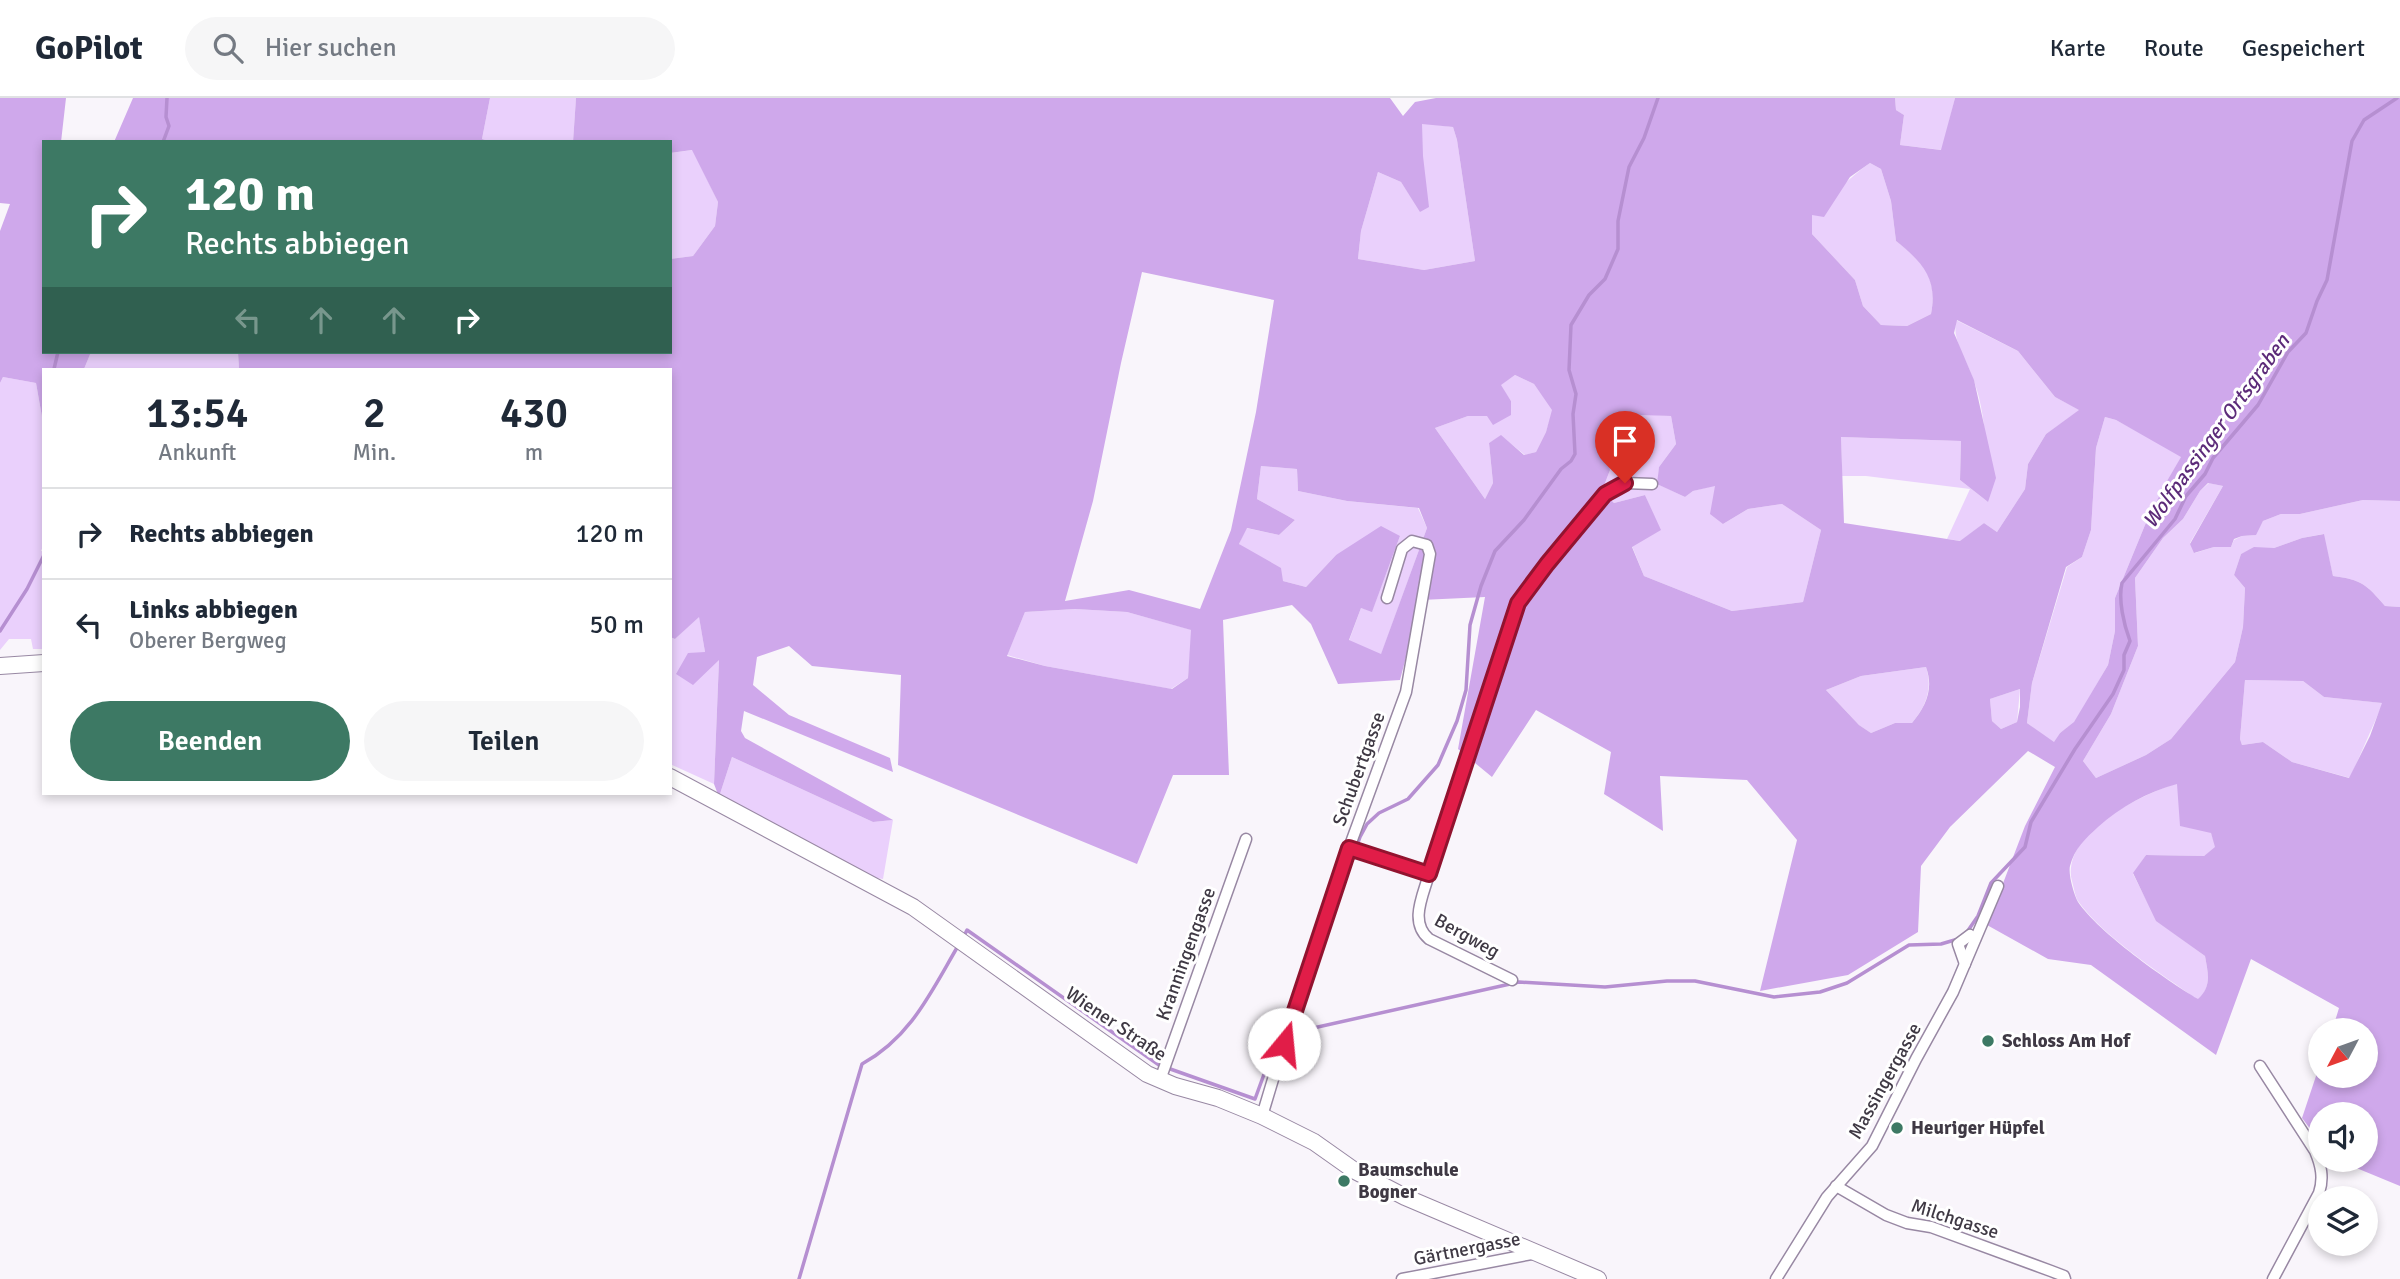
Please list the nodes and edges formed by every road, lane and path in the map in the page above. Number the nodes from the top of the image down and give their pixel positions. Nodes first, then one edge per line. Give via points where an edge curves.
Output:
1 (1652, 484) dead end
2 (1387, 597) dead end
3 (42, 663) edge
4 (0, 666) edge
5 (672, 778) edge
6 (1246, 839) dead end
7 (1353, 849) junction
8 (1429, 874) junction
9 (1998, 886) dead end
10 (1512, 980) dead end
11 (2260, 1066) dead end
12 (1163, 1072) junction
13 (1262, 1116) junction
14 (1836, 1186) junction
15 (1538, 1253) junction
16 (1463, 1267) junction
17 (1402, 1279) edge
18 (1459, 1279) edge
19 (1598, 1279) edge
20 (1776, 1279) edge
21 (2065, 1279) edge
22 (2273, 1279) edge

1 - 8 street, Bergweg via 1625,483 1605,494 1523,594
2 - 7 street, Schubertgasse via 1402,549 1412,541 1427,545 1430,554 1406,692
3 - 4 main road
5 - 12 main road, Wiener Straße via 913,907 1115,1052
6 - 12 street, Kranningengasse
7 - 8 street
7 - 13 street, Schubertgasse
8 - 10 street, Bergweg via 1417,921 1421,932
9 - 14 street, Massingergasse via 1941,1016 1872,1146
11 - 22 street via 2321,1166 2319,1193
12 - 13 main road, Wiener Straße
13 - 15 main road, Wiener Straße via 1405,1197
14 - 20 street, Massingergasse
14 - 21 street, Milchgasse via 1908,1223 1931,1227
15 - 16 street, Gärtnergasse
15 - 19 main road, Wiener Straße
16 - 17 street, Gärtnergasse
16 - 18 street

